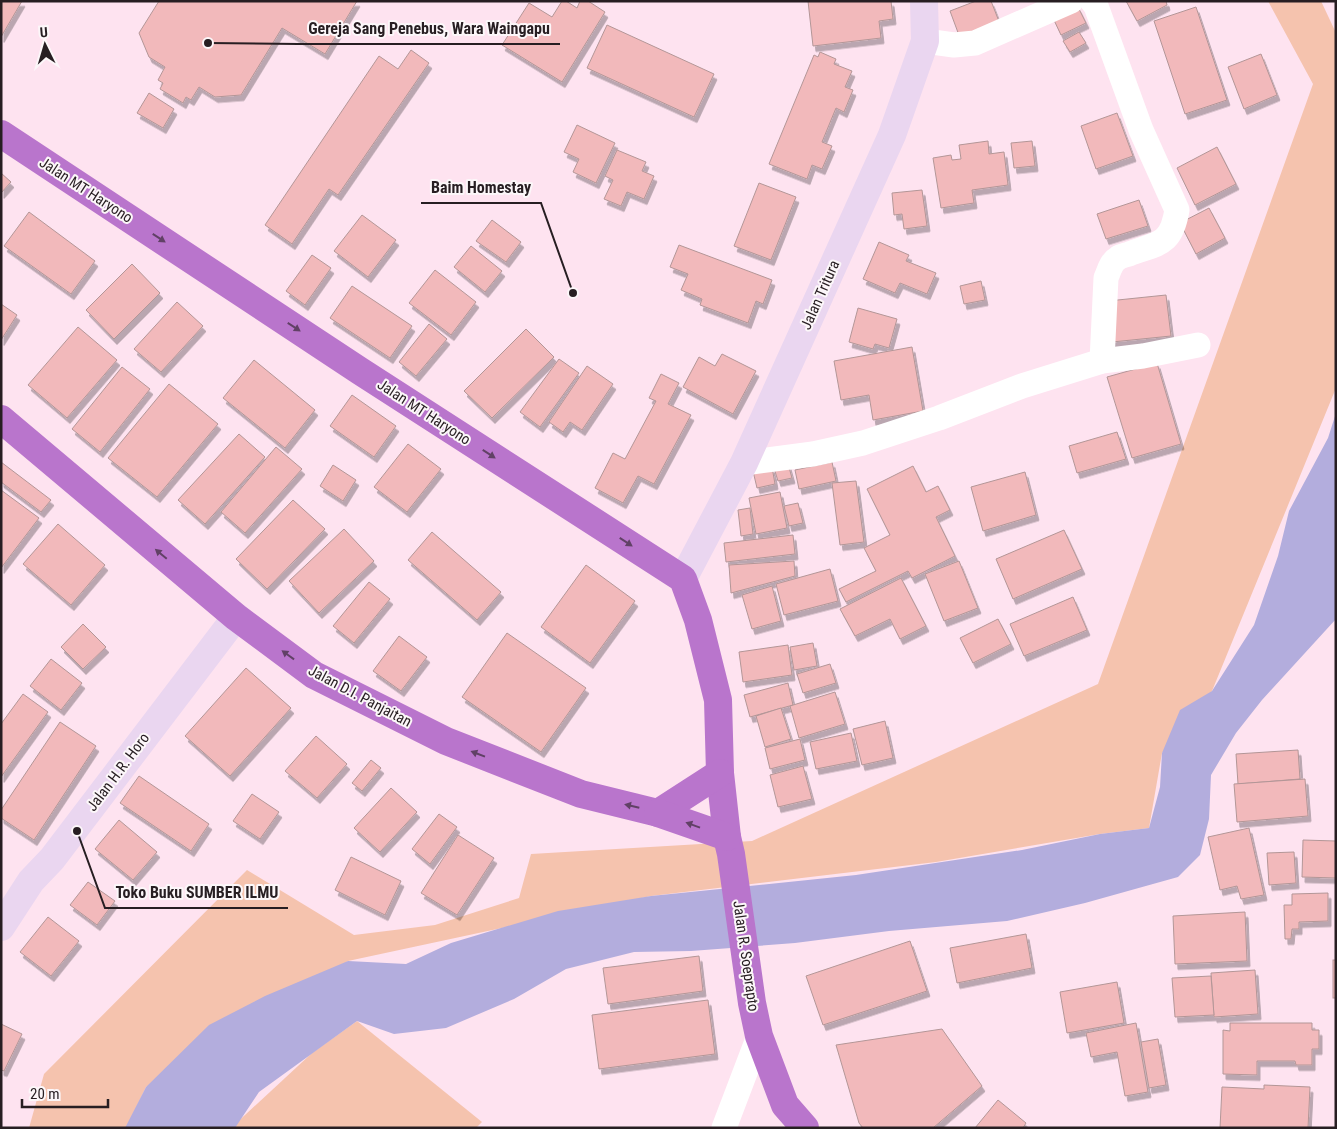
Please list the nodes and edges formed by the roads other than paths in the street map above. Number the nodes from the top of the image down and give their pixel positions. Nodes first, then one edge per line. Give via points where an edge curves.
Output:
1 (924, 1) edge
2 (1071, 1) edge
3 (1092, 1) edge
4 (925, 41) junction
5 (1, 134) edge
6 (1198, 345) dead end
7 (1102, 361) junction
8 (1, 419) edge
9 (744, 463) junction
10 (683, 579) junction
11 (236, 617) junction
12 (720, 773) junction
13 (658, 812) junction
14 (729, 845) junction
15 (1, 927) edge
16 (759, 1036) junction
17 (724, 1128) edge
18 (805, 1128) edge

1 - 4 street, Jalan Tritura
2 - 4 street via 975,43 954,45
3 - 7 street via 1141,130 1177,210 1176,221 1165,240 1157,246 1118,258 1110,266 1106,278
4 - 9 street, Jalan Tritura via 892,135
5 -> 10 highway, Jalan MT Haryono
6 - 7 street
7 - 9 street via 863,443 813,454
11 -> 8 highway, Jalan D.I. Panjaitan
9 - 10 street, Jalan Tritura
10 - 12 highway via 698,620 718,700
13 -> 11 highway, Jalan D.I. Panjaitan via 581,794 446,741 314,675
11 - 15 street, Jalan H.R. Horo via 52,859 31,881
12 - 13 highway
12 - 14 highway, Jalan R. Soeprapto
14 -> 13 highway, Jalan D.I. Panjaitan
14 - 16 highway, Jalan R. Soeprapto
16 - 17 street
16 - 18 highway, Jalan R. Soeprapto via 785,1105

